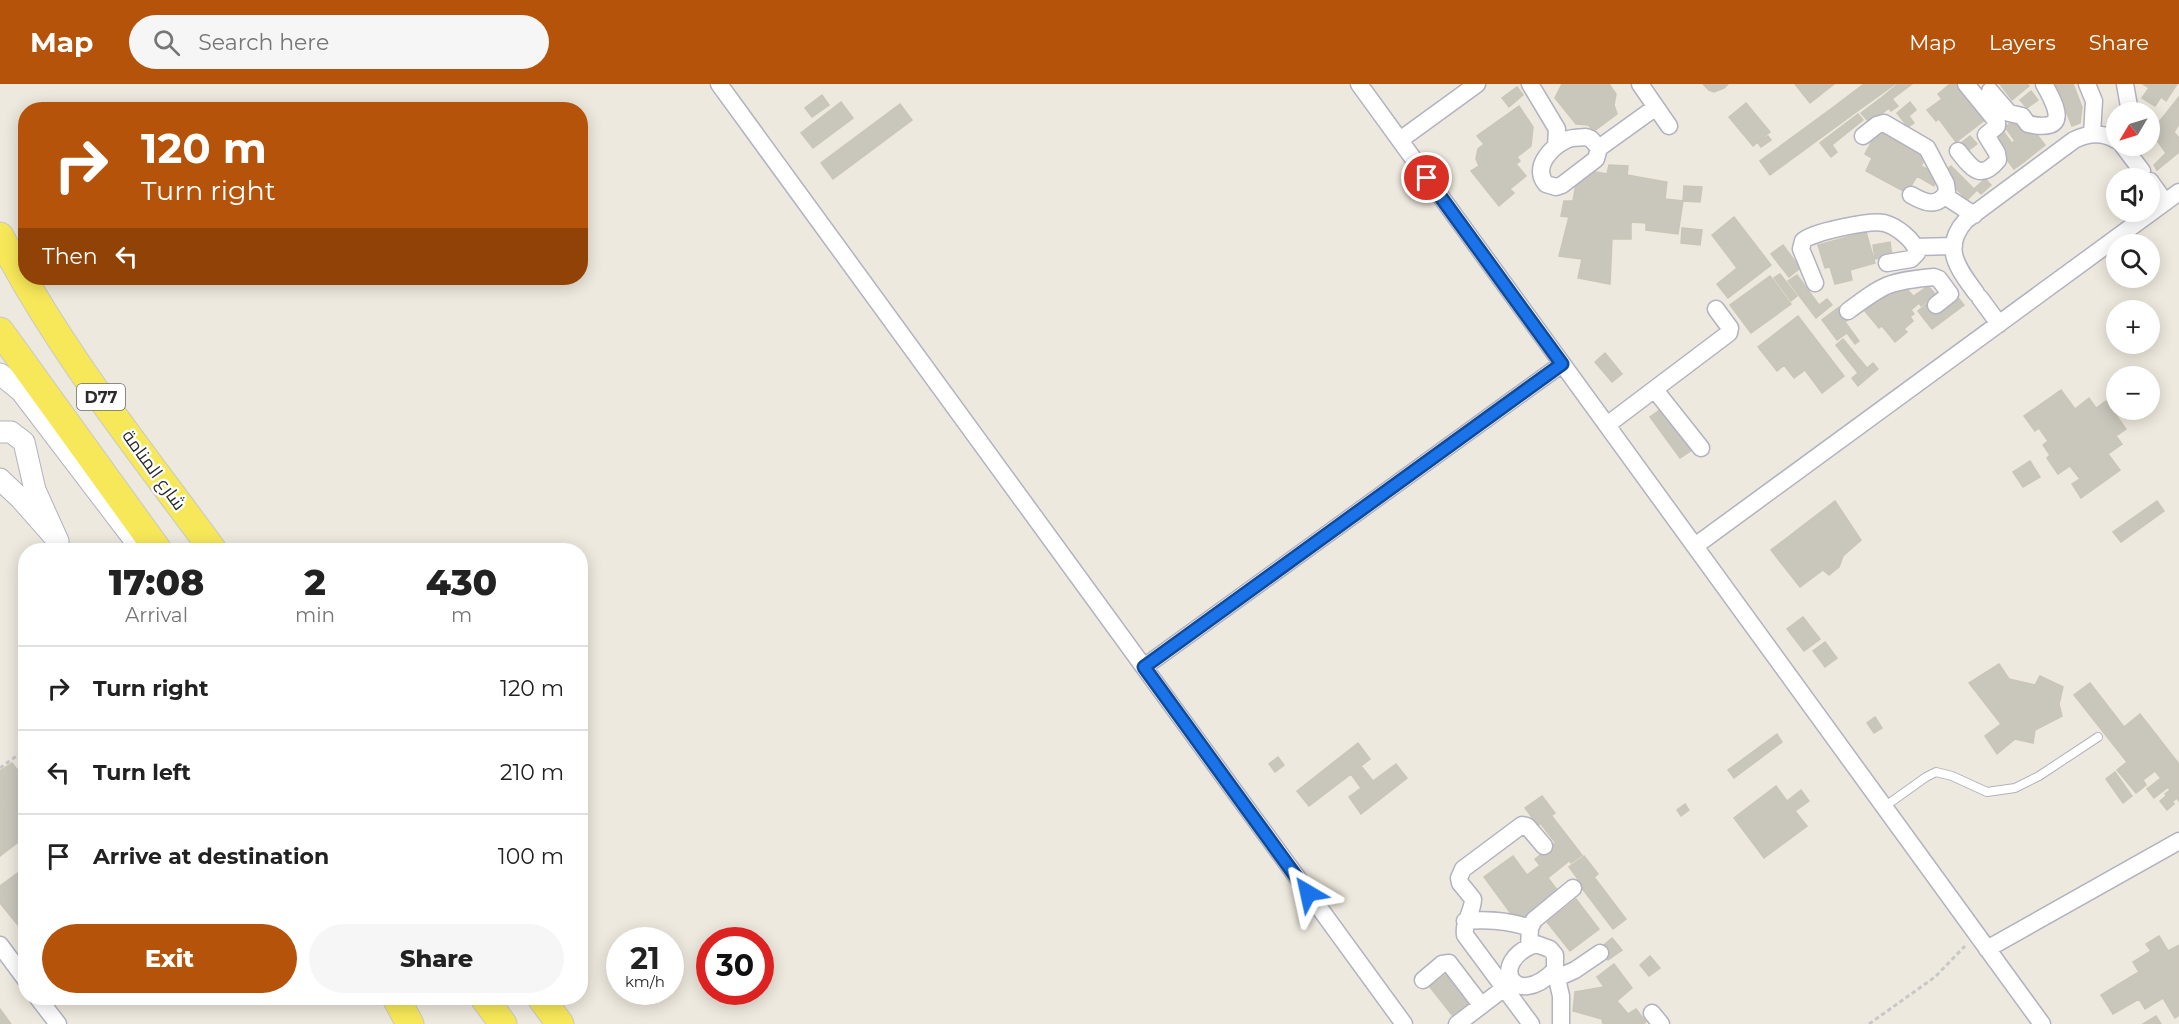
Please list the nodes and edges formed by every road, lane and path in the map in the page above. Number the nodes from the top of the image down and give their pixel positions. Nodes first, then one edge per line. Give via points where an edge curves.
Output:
1 (719, 84) edge
2 (1359, 84) edge
3 (1477, 84) edge
4 (1530, 84) edge
5 (1640, 84) edge
6 (1966, 84) edge
7 (2044, 84) edge
8 (2087, 84) edge
9 (2125, 84) edge
10 (1990, 91) dead end
11 (2128, 102) edge
12 (1656, 107) junction
13 (2051, 124) junction
14 (1669, 126) dead end
15 (2092, 134) junction
16 (1863, 136) dead end
17 (2106, 136) edge
18 (1400, 140) junction
19 (2067, 145) junction
20 (1556, 146) junction
21 (1599, 148) junction
22 (1958, 151) dead end
23 (2130, 156) edge
24 (1990, 167) junction
25 (2139, 168) edge
26 (2008, 190) junction
27 (2179, 192) edge
28 (1911, 195) dead end
29 (2160, 195) edge
30 (1945, 196) junction
31 (2165, 202) junction
32 (1974, 215) junction
33 (0, 236) edge
34 (1954, 246) junction
35 (1915, 247) junction
36 (1887, 263) dead end
37 (18, 268) edge
38 (1962, 273) junction
39 (1815, 283) dead end
40 (28, 285) edge
41 (1944, 285) junction
42 (1936, 305) dead end
43 (1716, 309) dead end
44 (1848, 311) dead end
45 (1999, 324) junction
46 (0, 331) edge
47 (1562, 364) junction
48 (0, 374) edge
49 (1655, 390) junction
50 (1607, 425) junction
51 (0, 432) edge
52 (1701, 448) dead end
53 (0, 479) edge
54 (59, 543) edge
55 (61, 543) edge
56 (138, 543) edge
57 (153, 543) edge
58 (208, 543) edge
59 (1695, 546) junction
60 (1144, 667) junction
61 (2098, 737) dead end
62 (18, 755) edge
63 (0, 768) edge
64 (1884, 807) junction
65 (2179, 841) edge
66 (1544, 846) dead end
67 (1574, 888) dead end
68 (1465, 921) junction
69 (1530, 928) junction
70 (1977, 934) junction
71 (0, 945) edge
72 (1529, 947) junction
73 (1988, 949) junction
74 (1600, 953) dead end
75 (18, 968) edge
76 (1556, 974) junction
77 (1423, 980) dead end
78 (1508, 985) junction
79 (43, 1005) edge
80 (394, 1005) edge
81 (400, 1005) edge
82 (489, 1005) edge
83 (546, 1005) edge
84 (1478, 1014) edge
85 (58, 1024) edge
86 (410, 1024) edge
87 (503, 1024) edge
88 (560, 1024) edge
89 (1404, 1024) edge
90 (1456, 1024) edge
91 (1531, 1024) edge
92 (1561, 1024) edge
93 (1869, 1024) edge
94 (2042, 1024) edge

1 - 60 street
2 - 18 street
3 - 18 street
4 - 20 street via 1557,129
5 - 12 street
6 - 24 street via 1998,124 1986,135 1998,156
7 - 13 street via 2057,108 2057,118
8 - 15 street via 2094,101
9 - 11 street
10 - 13 street via 2011,115 2022,116 2031,124
12 - 14 street
12 - 21 street
13 - 19 street
15 - 17 street
15 - 19 street
16 - 30 street via 1884,123 1923,145 1946,184
18 - 47 street
19 - 26 street
20 - 21 street via 1586,137
20 - 21 street via 1542,163 1540,174 1546,184 1557,187 1596,159
22 - 24 street via 1975,170
23 - 25 street
24 - 26 street
26 - 32 street
27 - 31 street
28 - 30 street via 1930,203
29 - 31 street
30 - 32 street
31 - 45 street
32 - 34 street via 1960,228
33 - 37 main road, شارع المنامة / D77
34 - 35 street
34 - 38 street via 1956,264
35 - 36 street via 1914,258
35 - 39 street via 1893,227 1881,222 1814,234 1803,241 1801,249
38 - 41 street
38 - 45 street
40 - 58 main road, شارع المنامة / D77 via 72,356
41 - 42 street via 1949,295
41 - 44 street via 1936,277 1896,281 1877,289
43 - 49 street via 1730,328 1729,333
45 - 59 street
46 - 57 main road, D77
47 - 50 street
47 - 60 street
48 - 56 street via 21,391
49 - 50 street
49 - 52 street
50 - 59 street
51 - 55 street via 11,432 24,442 35,490
53 - 54 street
59 - 64 street
60 - 89 street
61 - 64 lane via 2015,788 1987,792 1936,772
62 - 63 path
64 - 70 street
65 - 73 street
66 - 68 street via 1522,825 1463,869 1460,883 1474,903
67 - 69 street via 1534,920
68 - 69 street via 1505,921
68 - 78 street via 1468,941
69 - 72 street
70 - 73 street
70 - 93 path via 1935,977
71 - 75 street
72 - 76 street via 1536,944 1550,949 1555,955
72 - 78 street via 1512,962
73 - 94 street
74 - 76 street via 1575,970
76 - 78 street via 1530,985
76 - 92 street
77 - 84 street via 1449,963
78 - 84 street
78 - 91 street
79 - 85 street
80 - 86 street
81 - 86 main road
82 - 87 main road
83 - 88 main road
84 - 90 street

